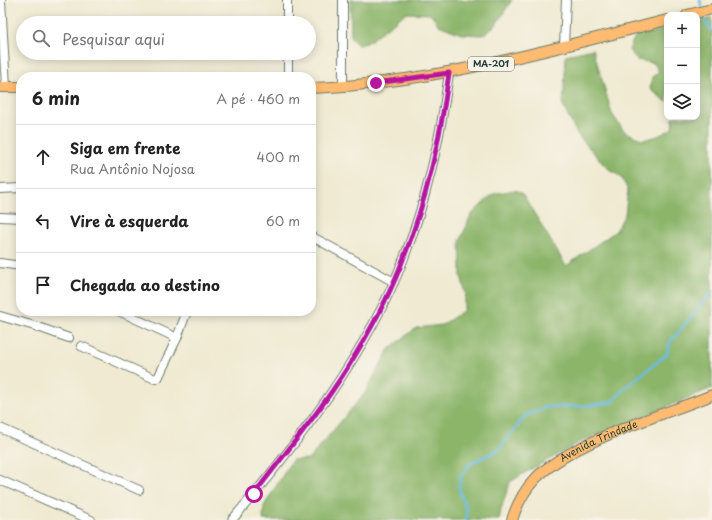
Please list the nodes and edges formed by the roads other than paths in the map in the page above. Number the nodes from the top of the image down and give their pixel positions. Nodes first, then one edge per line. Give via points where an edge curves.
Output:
1 (1, 0) edge
2 (287, 0) edge
3 (343, 0) edge
4 (566, 0) edge
5 (712, 9) edge
6 (699, 12) edge
7 (288, 16) edge
8 (664, 21) edge
9 (564, 46) junction
10 (288, 60) edge
11 (288, 72) edge
12 (449, 73) junction
13 (343, 86) junction
14 (3, 87) edge
15 (16, 87) edge
16 (316, 88) edge
17 (16, 188) edge
18 (0, 189) edge
19 (0, 217) edge
20 (16, 218) edge
21 (316, 239) edge
22 (0, 263) edge
23 (16, 265) edge
24 (394, 282) junction
25 (0, 316) edge
26 (130, 316) edge
27 (185, 316) edge
28 (69, 338) dead end
29 (177, 338) junction
30 (81, 346) dead end
31 (712, 395) edge
32 (0, 428) edge
33 (0, 480) edge
34 (139, 490) dead end
35 (91, 520) edge
36 (232, 520) edge
37 (512, 520) edge

1 - 14 street
2 - 7 street
3 - 13 street
4 - 9 street
5 - 6 main road
8 - 9 main road, MA-201
9 - 12 main road, MA-201
10 - 11 street
12 - 13 main road, MA-201
12 - 24 street via 442,122 414,232
13 - 16 main road, MA-201
14 - 15 main road
17 - 18 street
19 - 20 street
21 - 24 street
22 - 23 street
24 - 36 street via 357,352 339,379
25 - 28 street
26 - 29 street
27 - 29 street
29 - 30 street via 158,378 155,379
31 - 37 main road, Avenida Trindade via 594,442 552,465 536,478 524,493
32 - 34 street
33 - 35 street

